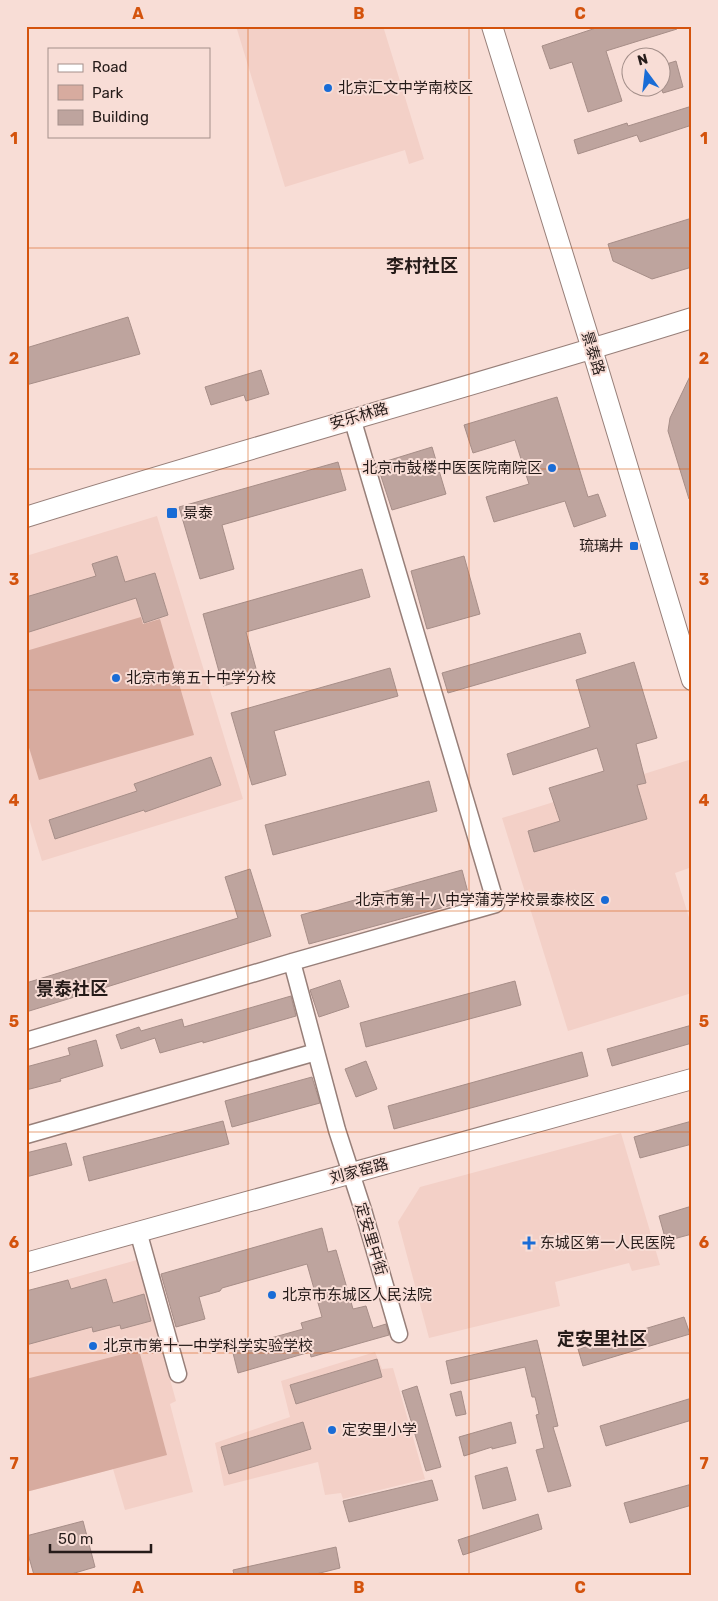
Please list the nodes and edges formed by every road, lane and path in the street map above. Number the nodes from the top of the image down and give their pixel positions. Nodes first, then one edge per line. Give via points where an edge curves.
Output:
1 (492, 26) edge
2 (692, 318) edge
3 (592, 349) junction
4 (352, 418) junction
5 (26, 517) edge
6 (692, 680) edge
7 (292, 962) junction
8 (26, 1041) edge
9 (316, 1052) junction
10 (692, 1079) edge
11 (26, 1135) edge
12 (350, 1174) junction
13 (138, 1231) junction
14 (26, 1263) edge
15 (399, 1334) dead end
16 (178, 1374) dead end

1 - 3 street, 景泰路
2 - 3 street, 安乐林路
3 - 4 street, 安乐林路
3 - 6 street, 景泰路
4 - 5 street, 安乐林路
4 - 7 street via 496,904
7 - 8 street
7 - 9 street, 定安里中街
9 - 11 street
9 - 12 street, 定安里中街
10 - 12 street, 刘家窑路
12 - 13 street, 刘家窑路
12 - 15 street, 定安里中街
13 - 14 street, 刘家窑路
13 - 16 street

